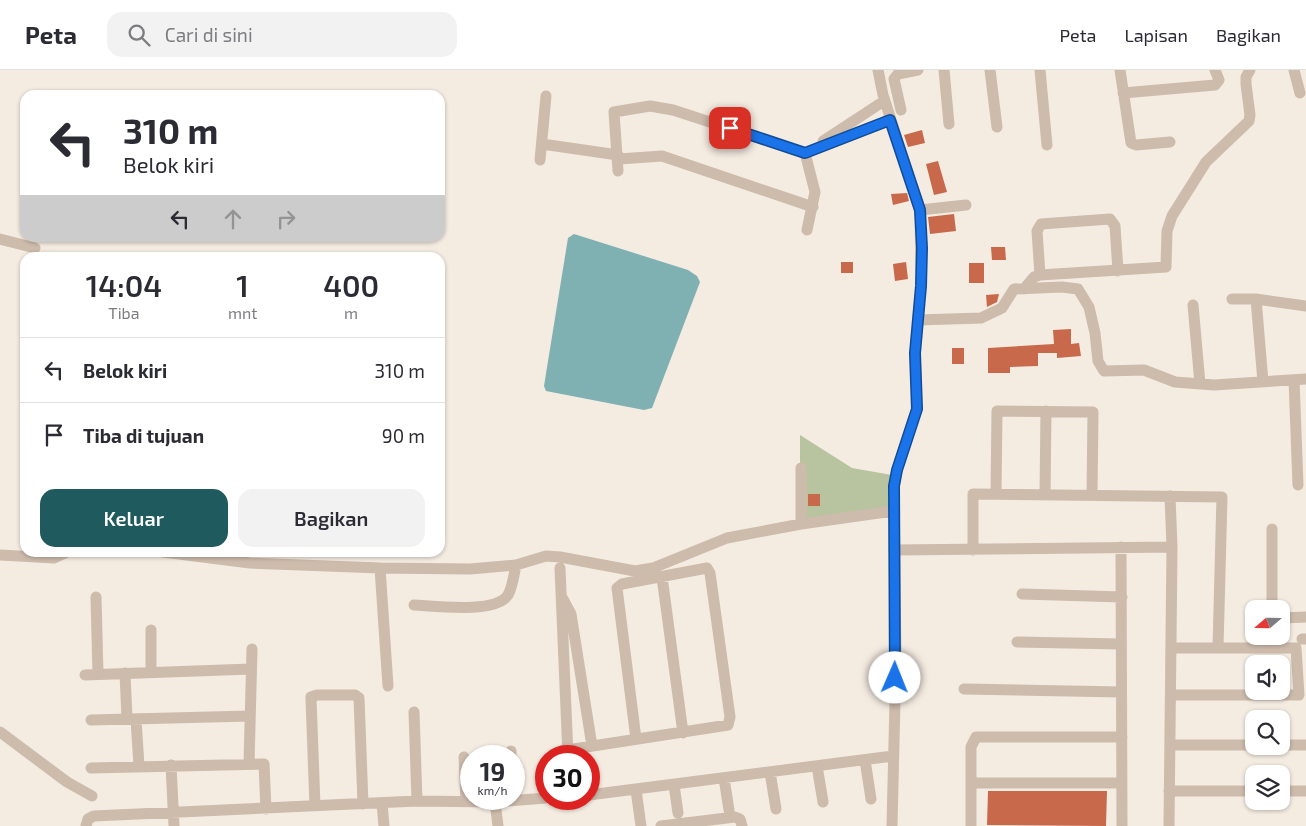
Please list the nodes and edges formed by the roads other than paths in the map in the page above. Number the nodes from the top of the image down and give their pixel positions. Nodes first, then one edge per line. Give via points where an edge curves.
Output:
1 (878, 70) edge
2 (918, 70) edge
3 (944, 70) edge
4 (990, 70) edge
5 (1040, 70) edge
6 (1120, 70) edge
7 (1215, 70) edge
8 (1250, 70) edge
9 (1294, 70) edge
10 (1123, 93) junction
11 (1300, 93) dead end
12 (546, 96) dead end
13 (884, 101) junction
14 (901, 110) dead end
15 (890, 120) junction
16 (949, 124) dead end
17 (997, 127) dead end
18 (1170, 142) dead end
19 (542, 144) junction
20 (1047, 145) dead end
21 (805, 153) junction
22 (619, 157) junction
23 (540, 160) dead end
24 (618, 171) dead end
25 (966, 205) dead end
26 (813, 207) junction
27 (920, 210) junction
28 (807, 230) dead end
29 (0, 239) edge
30 (35, 248) dead end
31 (1118, 271) junction
32 (1040, 275) junction
33 (1024, 288) junction
34 (1232, 299) dead end
35 (1256, 299) junction
36 (1193, 305) dead end
37 (1306, 306) edge
38 (918, 320) junction
39 (1306, 379) edge
40 (1294, 380) junction
41 (1263, 382) junction
42 (1200, 384) junction
43 (1046, 411) junction
44 (800, 468) dead end
45 (1298, 485) dead end
46 (996, 494) junction
47 (1045, 494) junction
48 (1092, 495) junction
49 (1170, 496) junction
50 (893, 511) junction
51 (801, 524) junction
52 (1272, 529) dead end
53 (1121, 547) junction
54 (1172, 548) junction
55 (894, 550) junction
56 (973, 550) junction
57 (0, 554) edge
58 (20, 555) edge
59 (40, 557) edge
60 (56, 557) edge
61 (203, 557) edge
62 (516, 565) junction
63 (380, 568) junction
64 (560, 568) dead end
65 (662, 577) junction
66 (560, 594) junction
67 (1022, 594) dead end
68 (96, 597) dead end
69 (1122, 597) junction
70 (1272, 600) edge
71 (414, 605) dead end
72 (1306, 617) edge
73 (1290, 618) edge
74 (151, 630) dead end
75 (1017, 642) dead end
76 (1122, 644) junction
77 (1218, 647) junction
78 (1172, 648) junction
79 (252, 649) dead end
80 (251, 669) junction
81 (151, 672) junction
82 (124, 673) junction
83 (98, 674) junction
84 (84, 675) dead end
85 (388, 686) dead end
86 (964, 690) dead end
87 (1121, 692) junction
88 (1171, 695) junction
89 (414, 712) dead end
90 (250, 716) junction
91 (132, 719) junction
92 (91, 720) dead end
93 (0, 732) edge
94 (683, 733) junction
95 (1122, 737) junction
96 (636, 739) junction
97 (1305, 744) edge
98 (567, 745) edge
99 (592, 745) edge
100 (598, 745) edge
101 (1170, 745) junction
102 (1245, 745) edge
103 (1290, 745) edge
104 (893, 756) junction
105 (865, 760) junction
106 (249, 764) junction
107 (171, 765) junction
108 (139, 766) junction
109 (817, 766) junction
110 (91, 768) dead end
111 (770, 772) junction
112 (724, 778) junction
113 (971, 783) junction
114 (1122, 783) junction
115 (674, 785) junction
116 (636, 790) junction
117 (1169, 791) junction
118 (1245, 791) edge
119 (1290, 791) edge
120 (1306, 791) edge
121 (600, 794) edge
122 (92, 796) dead end
123 (871, 799) dead end
124 (417, 801) junction
125 (460, 801) edge
126 (823, 802) dead end
127 (382, 803) junction
128 (363, 804) junction
129 (315, 806) junction
130 (266, 809) junction
131 (776, 809) dead end
132 (496, 810) edge
133 (729, 810) dead end
134 (678, 813) dead end
135 (173, 814) junction
136 (86, 826) edge
137 (174, 826) edge
138 (384, 826) edge
139 (498, 826) edge
140 (641, 826) edge
141 (661, 826) edge
142 (742, 826) edge
143 (892, 826) edge
144 (971, 826) edge
145 (1122, 826) edge
146 (1169, 826) edge

1 - 13 street
2 - 14 street via 898,74 894,79
3 - 16 street
4 - 17 street
5 - 20 street
6 - 10 street
7 - 10 street via 1219,80 1215,85
8 - 31 street via 1246,77 1249,121 1206,162 1172,216 1167,231 1168,266
9 - 11 street
10 - 18 street via 1131,143
12 - 19 street
13 - 15 street
13 - 21 street
15 - 21 street
15 - 27 street
19 - 22 street
19 - 23 street
21 - 22 street via 673,110 650,106 614,112
21 - 26 street via 815,192
22 - 24 street
22 - 26 street via 662,156
25 - 27 street
26 - 28 street
27 - 38 street
29 - 30 street
31 - 32 street
31 - 32 street via 1115,226 1110,219 1041,224 1037,231
32 - 33 street
33 - 38 street via 1014,289 1002,308 981,318
33 - 42 street via 1078,289 1089,307 1098,361 1104,371 1144,370 1175,382
34 - 35 street
35 - 37 street
35 - 41 street
36 - 42 street
38 - 50 street via 915,353 917,409 897,470
39 - 40 street
40 - 41 street
40 - 45 street
41 - 42 street
43 - 46 street via 997,411
43 - 47 street
43 - 48 street via 1093,412
44 - 51 street
46 - 47 street
46 - 56 street via 973,494
47 - 48 street
48 - 49 street
49 - 54 street
49 - 77 street via 1222,497
50 - 51 street
50 - 55 street
51 - 62 street via 727,538 653,568 635,571 546,556
52 - 70 street
53 - 54 street
53 - 56 street
53 - 69 street
54 - 78 street
55 - 56 street
55 - 104 street via 896,659
57 - 58 street
59 - 60 street
61 - 63 street via 250,563
62 - 63 street via 470,569
62 - 71 street via 508,594 501,602 467,607
63 - 85 street
64 - 66 street
65 - 94 street
65 - 94 street via 702,567 710,573 730,717 728,725
65 - 96 street via 622,584 617,588
66 - 98 street
66 - 99 street via 571,614
67 - 69 street
68 - 83 street
69 - 76 street
72 - 73 street
74 - 81 street
75 - 76 street
76 - 87 street
77 - 78 street
77 - 88 street via 1296,648 1299,695
78 - 88 street
79 - 80 street
80 - 81 street
80 - 90 street
81 - 82 street
82 - 83 street
82 - 91 street
83 - 84 street
86 - 87 street
87 - 95 street
88 - 101 street
89 - 124 street
90 - 91 street
90 - 106 street
91 - 92 street
91 - 108 street
93 - 122 street via 67,782
94 - 96 street
95 - 113 street via 976,737 971,747
95 - 114 street
96 - 100 street
97 - 103 street
101 - 102 street
101 - 117 street
104 - 105 street
104 - 143 street
105 - 109 street
105 - 123 street
106 - 107 street
106 - 130 street via 265,764
107 - 108 street
107 - 135 street
108 - 110 street
109 - 111 street
109 - 126 street
111 - 112 street
111 - 131 street
112 - 115 street
112 - 133 street
113 - 114 street
113 - 144 street
114 - 145 street
115 - 116 street
115 - 134 street
116 - 121 street
116 - 140 street
117 - 118 street
117 - 146 street
119 - 120 street
124 - 125 street
124 - 127 street
127 - 128 street
127 - 138 street
128 - 129 street
128 - 129 street via 359,698 355,695 317,695 311,697
129 - 130 street
130 - 135 street
132 - 139 street
135 - 136 street via 94,816 88,819
135 - 137 street
141 - 142 street via 735,817 740,819

